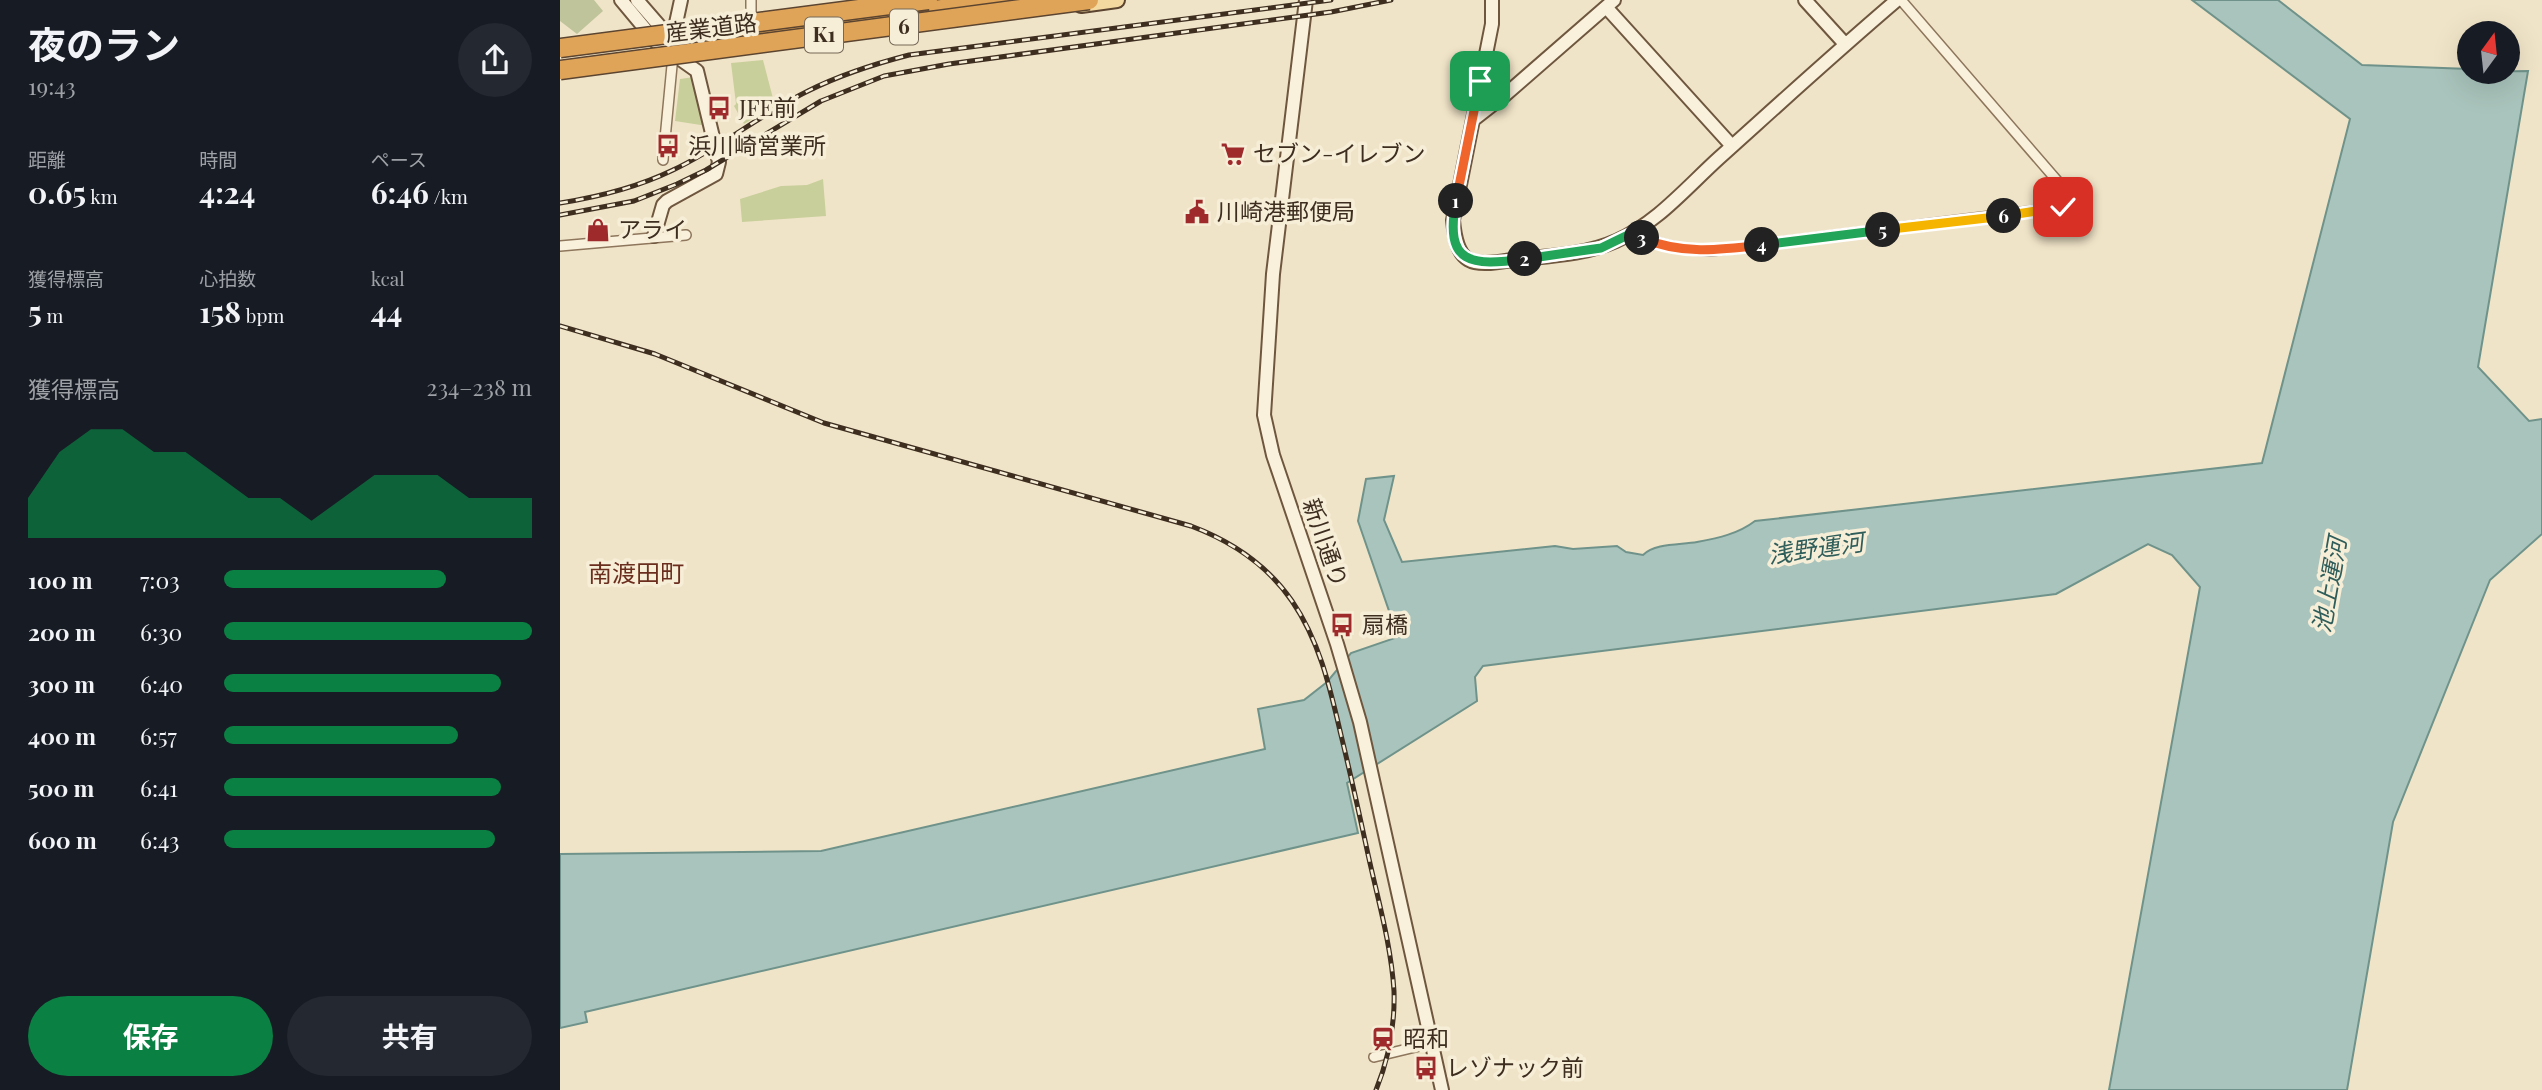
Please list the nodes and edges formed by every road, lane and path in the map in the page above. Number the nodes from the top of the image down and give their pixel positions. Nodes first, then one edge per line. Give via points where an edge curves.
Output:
1 (621, 0) edge
2 (637, 0) edge
3 (681, 0) edge
4 (751, 0) edge
5 (900, 0) edge
6 (928, 0) edge
7 (1031, 0) edge
8 (1117, 0) edge
9 (1306, 0) edge
10 (1492, 0) edge
11 (1805, 0) edge
12 (1899, 0) edge
13 (1095, 1) edge
14 (1002, 2) edge
15 (1610, 4) edge
16 (637, 19) junction
17 (751, 26) junction
18 (915, 26) junction
19 (719, 32) junction
20 (656, 42) junction
21 (1845, 44) junction
22 (625, 46) junction
23 (560, 48) edge
24 (673, 48) junction
25 (560, 55) edge
26 (560, 71) edge
27 (1473, 120) junction
28 (1732, 146) junction
29 (663, 160) dead end
30 (1632, 233) junction
31 (686, 234) dead end
32 (654, 236) junction
33 (560, 246) edge
34 (1432, 1043) junction
35 (1374, 1057) dead end
36 (1442, 1090) edge

1 - 16 street
2 - 24 street
3 - 24 street
4 - 17 street
5 - 17 main road, 産業道路 / 6
6 - 23 highway, K1, bridge
7 - 14 highway
8 - 13 main road, 産業道路 / 6
9 - 34 street, 新川通り via 1278,227 1264,394 1266,430 1360,722
10 - 27 street via 1492,24
11 - 21 street
12 - 21 street
12 - 30 street via 2066,191 2063,207 1710,251 1678,250
13 - 18 main road, 産業道路 / 6
13 - 26 highway, K1, bridge
14 - 18 highway
14 - 19 highway via 793,29
15 - 27 street
15 - 28 street
16 - 20 street
16 - 22 street
17 - 19 main road, 産業道路 / 6
18 - 24 main road, 産業道路 / 6
19 - 24 main road, 産業道路 / 6
20 - 22 main road, 産業道路 / 6
20 - 24 main road, 産業道路 / 6
21 - 28 street
22 - 25 main road, 産業道路 / 6
24 - 26 main road, 産業道路 / 6
24 - 29 street
24 - 32 street via 697,71 719,167 713,176 663,205
27 - 30 street via 1453,220 1455,243 1464,257 1477,263 1497,263 1601,248
28 - 30 street
31 - 32 street
32 - 33 street
34 - 35 street
34 - 36 street, 新川通り

